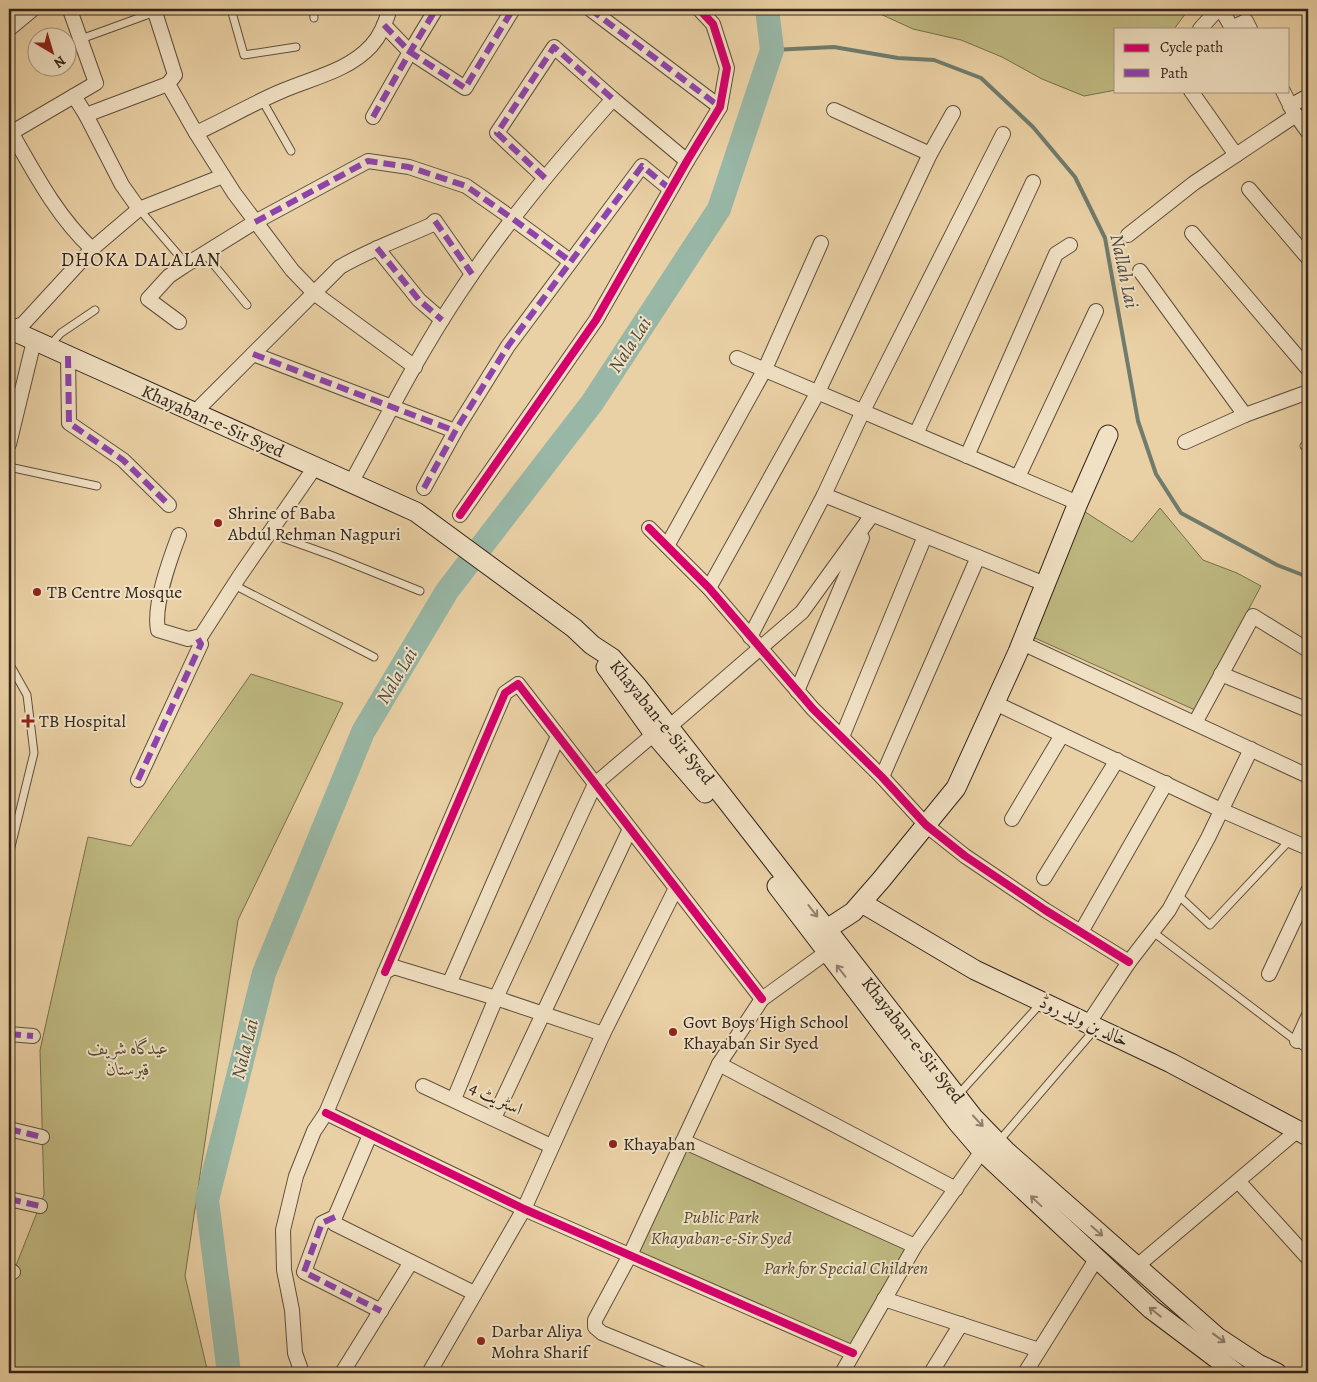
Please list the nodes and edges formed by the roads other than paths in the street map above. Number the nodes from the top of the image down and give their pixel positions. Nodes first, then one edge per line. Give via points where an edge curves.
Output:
1 (33, 9) edge
2 (231, 9) edge
3 (313, 9) edge
4 (390, 9) edge
5 (436, 9) edge
6 (513, 9) edge
7 (590, 9) edge
8 (699, 9) edge
9 (1219, 9) edge
10 (70, 10) edge
11 (154, 10) edge
12 (314, 18) dead end
13 (384, 26) junction
14 (1201, 28) edge
15 (1232, 28) edge
16 (1232, 28) edge
17 (1250, 28) edge
18 (9, 29) edge
19 (81, 39) junction
20 (296, 47) dead end
21 (410, 52) junction
22 (168, 84) junction
23 (1192, 92) edge
24 (1284, 92) edge
25 (74, 96) junction
26 (1308, 96) edge
27 (613, 99) junction
28 (262, 100) junction
29 (720, 106) junction
30 (834, 110) dead end
31 (1293, 111) junction
32 (952, 113) dead end
33 (86, 115) junction
34 (374, 117) dead end
35 (1308, 132) edge
36 (10, 133) edge
37 (196, 134) junction
38 (1003, 134) dead end
39 (291, 151) dead end
40 (930, 154) junction
41 (1236, 155) junction
42 (687, 161) junction
43 (223, 176) junction
44 (545, 178) junction
45 (1033, 182) dead end
46 (1249, 189) dead end
47 (670, 190) junction
48 (139, 208) junction
49 (513, 219) junction
50 (255, 222) junction
51 (1128, 234) dead end
52 (1192, 234) dead end
53 (821, 243) dead end
54 (1070, 245) dead end
55 (377, 248) junction
56 (92, 249) junction
57 (205, 254) junction
58 (1308, 258) edge
59 (570, 261) junction
60 (187, 265) junction
61 (1140, 271) dead end
62 (472, 274) junction
63 (314, 292) junction
64 (247, 305) dead end
65 (95, 310) dead end
66 (1096, 311) dead end
67 (442, 320) junction
68 (179, 322) dead end
69 (9, 329) edge
70 (40, 344) junction
71 (252, 354) junction
72 (68, 356) junction
73 (737, 358) dead end
74 (415, 367) junction
75 (765, 369) junction
76 (1308, 369) edge
77 (818, 392) junction
78 (1308, 392) edge
79 (393, 408) junction
80 (863, 411) junction
81 (194, 413) junction
82 (1245, 415) junction
83 (455, 432) junction
84 (916, 434) junction
85 (1108, 434) dead end
86 (1185, 442) dead end
87 (9, 444) edge
88 (967, 456) junction
89 (9, 467) edge
90 (315, 467) junction
91 (1018, 477) junction
92 (351, 483) junction
93 (97, 486) dead end
94 (424, 488) dead end
95 (824, 495) junction
96 (1078, 503) junction
97 (169, 505) dead end
98 (460, 515) dead end
99 (872, 515) junction
100 (649, 528) dead end
101 (269, 533) junction
102 (179, 535) dead end
103 (925, 536) junction
104 (666, 546) junction
105 (978, 557) junction
106 (1045, 584) junction
107 (234, 585) junction
108 (709, 588) junction
109 (420, 591) dead end
110 (750, 636) junction
111 (197, 637) junction
112 (1022, 643) junction
113 (760, 648) junction
114 (1308, 650) edge
115 (374, 657) dead end
116 (9, 663) edge
117 (1221, 674) junction
118 (797, 691) junction
119 (995, 703) junction
120 (1308, 710) edge
121 (1195, 723) junction
122 (662, 731) junction
123 (1062, 735) junction
124 (558, 736) junction
125 (842, 738) junction
126 (1251, 749) junction
127 (1117, 760) junction
128 (1308, 776) edge
129 (882, 777) junction
130 (138, 780) dead end
131 (1166, 783) junction
132 (595, 784) junction
133 (1221, 810) junction
134 (1012, 819) dead end
135 (926, 825) junction
136 (630, 829) junction
137 (1290, 840) junction
138 (1308, 848) edge
139 (9, 855) edge
140 (1044, 878) dead end
141 (676, 888) junction
142 (1308, 890) edge
143 (1178, 895) junction
144 (862, 903) junction
145 (827, 929) junction
146 (1081, 932) junction
147 (1153, 932) junction
148 (827, 952) junction
149 (1129, 962) junction
150 (385, 972) junction
151 (1269, 974) dead end
152 (449, 984) junction
153 (496, 998) junction
154 (762, 999) junction
155 (1042, 1002) junction
156 (544, 1014) junction
157 (1308, 1017) edge
158 (1092, 1026) junction
159 (603, 1034) junction
160 (33, 1036) dead end
161 (9, 1037) edge
162 (1297, 1041) junction
163 (1308, 1050) edge
164 (718, 1064) junction
165 (423, 1086) dead end
166 (957, 1096) junction
167 (454, 1099) junction
168 (326, 1113) junction
169 (494, 1118) junction
170 (9, 1129) edge
171 (1303, 1133) edge
172 (370, 1135) junction
173 (42, 1137) dead end
174 (682, 1141) junction
175 (551, 1146) junction
176 (990, 1147) junction
177 (1238, 1181) junction
178 (956, 1189) junction
179 (9, 1199) edge
180 (40, 1206) dead end
181 (524, 1209) junction
182 (335, 1217) junction
183 (915, 1246) junction
184 (630, 1255) junction
185 (1097, 1258) junction
186 (1308, 1258) edge
187 (411, 1262) junction
188 (1137, 1266) junction
189 (474, 1293) junction
190 (884, 1299) junction
191 (381, 1311) junction
192 (961, 1324) junction
193 (1039, 1350) junction
194 (853, 1353) junction
195 (434, 1371) edge
196 (302, 1373) edge
197 (342, 1373) edge
198 (700, 1373) edge
199 (842, 1373) edge
200 (931, 1373) edge
201 (1025, 1373) edge
202 (1236, 1373) edge
203 (1276, 1373) edge

1 - 18 street
2 - 20 lane via 244,55
3 - 12 lane
4 - 13 street
5 - 21 street
6 - 21 street via 465,88
7 - 29 street
8 - 29 street via 712,24 727,68
9 - 14 street
9 - 16 street
10 - 19 street
11 - 19 lane
11 - 22 street via 175,75
13 - 21 street
13 - 28 street via 370,48 342,67
15 - 17 street via 1246,21
19 - 25 street via 96,83
21 - 34 street
22 - 33 street
22 - 37 street
23 - 41 street
24 - 31 street
25 - 33 street
25 - 36 street
26 - 31 street
27 - 42 street
27 - 44 street
27 - 44 street via 554,47 497,133
28 - 37 street
28 - 39 lane
29 - 42 street
30 - 40 street
31 - 35 street
31 - 41 street
32 - 40 street
33 - 48 street via 122,186
36 - 56 street via 50,199
37 - 43 street
38 - 80 street
40 - 77 street
41 - 51 street
42 - 47 street
43 - 48 street
43 - 50 street
44 - 49 street
45 - 84 street
46 - 58 street
47 - 59 street via 642,166
47 - 98 street via 596,320
48 - 56 street
48 - 60 lane
49 - 50 street via 466,186 409,167 368,161
49 - 59 street
49 - 62 street
50 - 57 street
50 - 63 street via 292,270
52 - 76 street
53 - 75 street
54 - 88 street via 1056,254
55 - 62 street via 435,221
55 - 63 street via 340,267
55 - 67 street via 419,300
56 - 69 street via 23,324
57 - 60 street
57 - 64 lane
59 - 83 street via 508,346
60 - 68 street via 169,276 148,299
61 - 82 street
62 - 67 street
63 - 71 street
63 - 74 street
65 - 70 lane
66 - 91 street
67 - 74 street
69 - 70 main road, Khayaban-e-Sir Syed
70 - 72 main road, Khayaban-e-Sir Syed
70 - 87 street
71 - 79 street
71 - 81 street
72 - 81 main road, Khayaban-e-Sir Syed
72 - 97 street via 69,423 123,460
73 - 75 street
74 - 79 street
75 - 77 street
75 - 104 street
77 - 80 street
77 - 108 street
78 - 82 street
79 - 83 street
79 - 92 street
80 - 84 street
80 - 95 street
81 - 90 main road, Khayaban-e-Sir Syed
82 - 86 street
83 - 94 street
84 - 88 street
85 - 96 main road
88 - 91 street
89 - 93 lane
90 - 92 main road, Khayaban-e-Sir Syed
90 - 101 street
91 - 96 street
92 - 122 main road, Khayaban-e-Sir Syed via 416,512 612,658 637,686
95 - 99 street
95 - 110 street
96 - 106 main road
99 - 103 street
99 - 113 street via 802,612
99 - 118 street
100 - 104 street
101 - 107 street
101 - 109 lane
102 - 111 street via 160,597 158,630 188,639
103 - 105 street
103 - 125 street
104 - 108 street
105 - 106 street
105 - 129 street
106 - 112 main road
107 - 111 street via 201,636
107 - 115 lane
108 - 110 street
110 - 113 street
111 - 130 street via 201,644
112 - 119 main road
112 - 121 street
113 - 118 street
113 - 122 street
114 - 117 street via 1253,616
116 - 139 lane via 27,695 34,753
117 - 120 street
117 - 121 street
118 - 125 street
119 - 123 street
119 - 135 main road via 956,788
121 - 126 street
122 - 132 street
122 -> 145 main road, Khayaban-e-Sir Syed
122 - 148 main road, Khayaban-e-Sir Syed
123 - 127 street
123 - 134 street
124 - 132 street
124 - 150 street via 518,684 505,693
124 - 152 street
125 - 129 street
126 - 128 street
126 - 133 street
127 - 131 street
127 - 140 street
129 - 135 street
131 - 133 street
131 - 146 street
132 - 136 street
132 - 153 street
133 - 137 street
133 - 143 street
135 - 144 main road
135 - 146 street via 965,856
136 - 141 street
136 - 156 street
137 - 138 street
137 - 143 lane via 1210,925
141 - 154 street
141 - 159 street
142 - 151 street
143 - 147 street
144 - 145 main road
144 - 155 main road, خالد بن ولید روڈ via 975,970
145 - 166 main road, Khayaban-e-Sir Syed
146 - 149 street
147 - 149 street
147 - 162 lane
148 - 154 street
176 -> 148 main road, Khayaban-e-Sir Syed via 957,1122
149 - 158 street
150 - 152 street via 394,967
150 - 168 street
152 - 153 street
153 - 156 street
153 - 167 street
154 - 164 street
155 - 158 main road, خالد بن ولید روڈ
155 - 166 lane
156 - 159 street
156 - 169 street
157 - 162 street
158 - 171 main road, خالد بن ولید روڈ
158 - 176 lane
159 - 175 street
160 - 161 street
162 - 163 lane
164 - 174 street
164 - 178 street
165 - 167 street, اسٹریٹ 4
166 -> 176 main road, Khayaban-e-Sir Syed
167 - 169 street, اسٹریٹ 4
168 - 172 street
168 - 196 street via 314,1131 296,1176 283,1230 284,1270
169 - 175 street, اسٹریٹ 4
170 - 173 street
171 - 177 street
172 - 181 street
172 - 182 street
174 - 183 street
174 - 184 street
175 - 181 street
176 - 178 street
185 -> 176 main road, Khayaban-e-Sir Syed
176 -> 188 main road, Khayaban-e-Sir Syed
177 - 186 street
177 - 188 street
178 - 183 street
179 - 180 street
181 - 184 street
181 - 189 street
182 - 187 street via 336,1224 342,1228
182 - 191 street via 322,1223 304,1272
183 - 190 street
184 - 194 street
184 - 198 street via 595,1320 595,1327 602,1333
185 - 193 street
202 -> 185 main road, Khayaban-e-Sir Syed via 1151,1309
187 - 189 street
187 - 191 street
188 -> 203 main road, Khayaban-e-Sir Syed via 1217,1338
189 - 195 street
190 - 192 street
190 - 194 street
191 - 197 street
192 - 193 street
192 - 200 street
193 - 201 street
194 - 199 street

